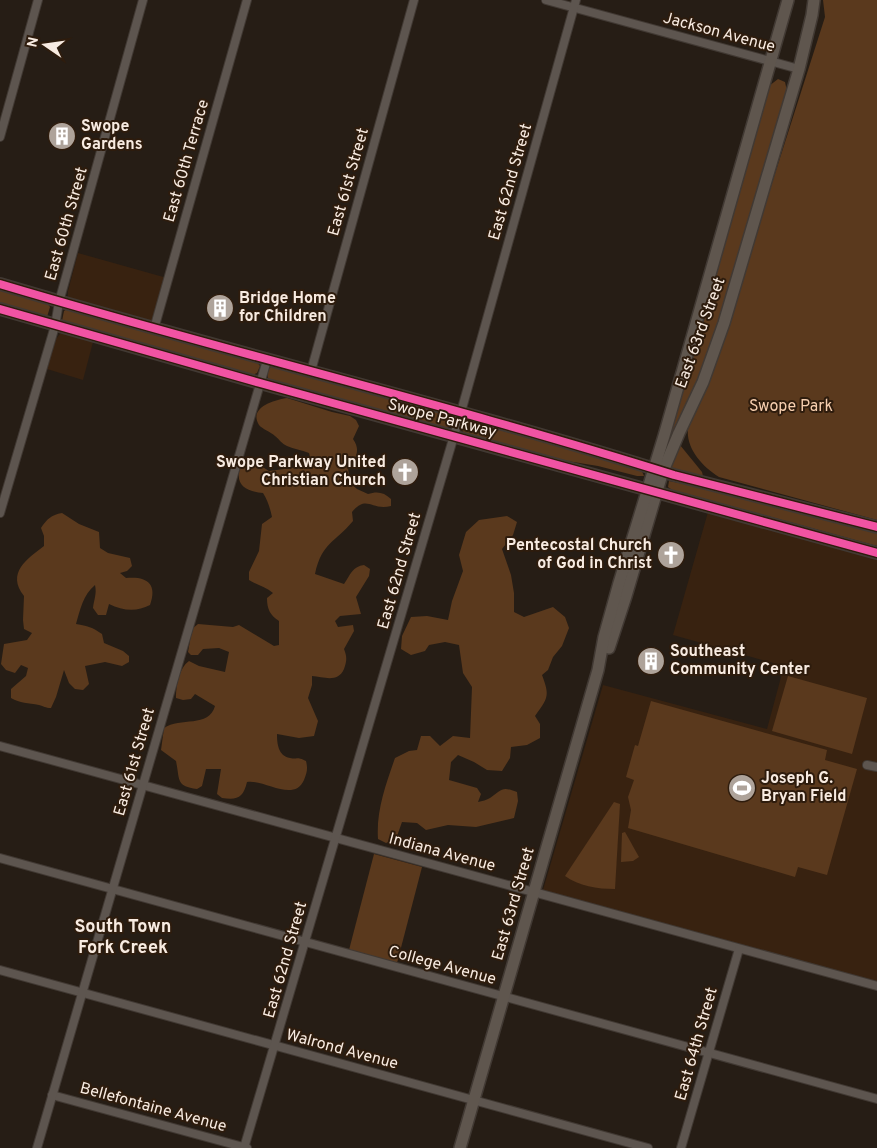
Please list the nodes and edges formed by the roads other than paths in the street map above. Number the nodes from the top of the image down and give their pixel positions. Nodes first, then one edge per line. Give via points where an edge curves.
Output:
1 (38, 0) edge
2 (143, 0) edge
3 (247, 0) edge
4 (414, 0) edge
5 (546, 0) edge
6 (788, 0) edge
7 (814, 0) edge
8 (575, 4) edge
9 (771, 61) junction
10 (799, 69) junction
11 (0, 137) edge
12 (0, 284) edge
13 (59, 302) junction
14 (0, 310) edge
15 (54, 326) junction
16 (154, 329) junction
17 (266, 360) junction
18 (310, 371) junction
19 (260, 383) junction
20 (461, 412) junction
21 (453, 437) junction
22 (658, 469) junction
23 (652, 491) junction
24 (0, 513) edge
25 (877, 527) edge
26 (877, 553) edge
27 (0, 746) edge
28 (868, 765) dead end
29 (877, 767) edge
30 (143, 785) junction
31 (336, 838) junction
32 (0, 858) edge
33 (112, 889) junction
34 (534, 893) junction
35 (305, 942) junction
36 (739, 948) junction
37 (0, 970) edge
38 (877, 986) edge
39 (82, 992) junction
40 (504, 997) junction
41 (275, 1045) junction
42 (708, 1053) junction
43 (52, 1095) junction
44 (877, 1098) edge
45 (474, 1100) junction
46 (37, 1148) edge
47 (245, 1148) edge
48 (460, 1148) edge
49 (648, 1148) edge
50 (681, 1148) edge

1 - 11 street
2 - 13 street, East 60th Street
3 - 16 street, East 60th Terrace
4 - 18 street, East 61st Street
5 - 8 street, Jackson Avenue
6 - 9 main road, East 63rd Street
7 - 10 main road, East 63rd Street
8 - 9 street, Jackson Avenue
8 - 20 street, East 62nd Street
9 - 10 street, Jackson Avenue
9 - 22 main road, East 63rd Street
10 - 22 main road, East 63rd Street via 724,323 703,382
12 - 13 main road, Swope Parkway
13 - 15 street, East 60th Street
13 - 16 main road, Swope Parkway
14 - 15 main road, Swope Parkway
15 - 19 main road, Swope Parkway
15 - 24 street, East 60th Street
16 - 17 main road, Swope Parkway
17 - 18 main road, Swope Parkway
17 - 19 street, East 61st Street
18 - 20 main road, Swope Parkway
19 - 21 main road, Swope Parkway
19 - 30 street, East 61st Street
20 - 21 street, East 62nd Street
20 - 22 main road, Swope Parkway
21 - 23 main road, Swope Parkway
21 - 31 street, East 62nd Street
22 - 23 main road, East 63rd Street
22 - 25 main road, Swope Parkway
23 - 26 main road, Swope Parkway
23 - 34 main road, East 63rd Street via 619,581 598,670
27 - 30 street, Indiana Avenue
28 - 29 street
30 - 31 street, Indiana Avenue
30 - 33 street, East 61st Street
31 - 34 street, Indiana Avenue
31 - 35 street, East 62nd Street
32 - 33 street, College Avenue
33 - 35 street, College Avenue
33 - 39 street, East 61st Street
34 - 36 street, Indiana Avenue
34 - 40 main road, East 63rd Street
35 - 40 street, College Avenue
35 - 41 street, East 62nd Street
36 - 38 street, Indiana Avenue
36 - 42 street, East 64th Street
37 - 39 street, Walrond Avenue
39 - 41 street, Walrond Avenue
39 - 43 street, East 61st Street
40 - 42 street, College Avenue
40 - 45 main road, East 63rd Street
41 - 45 street, Walrond Avenue
41 - 47 street, East 62nd Street
42 - 44 street, College Avenue
42 - 50 street, East 64th Street
43 - 46 street, East 61st Street
43 - 47 street, Bellefontaine Avenue
45 - 48 main road, East 63rd Street
45 - 49 street, Walrond Avenue

